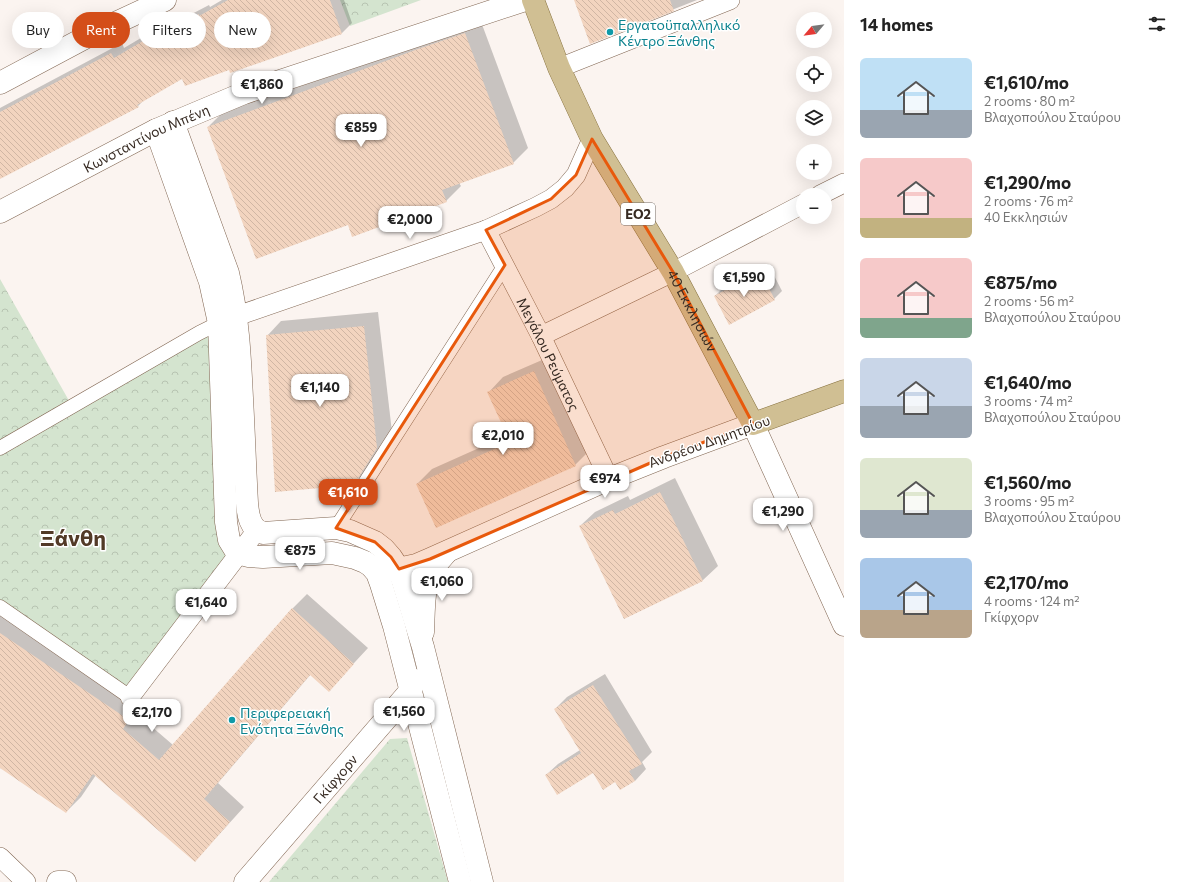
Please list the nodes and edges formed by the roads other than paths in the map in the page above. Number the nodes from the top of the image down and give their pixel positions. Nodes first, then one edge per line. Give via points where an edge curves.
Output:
1 (165, 0) edge
2 (526, 0) edge
3 (533, 0) edge
4 (730, 0) edge
5 (559, 68) junction
6 (0, 83) edge
7 (164, 126) junction
8 (592, 139) junction
9 (844, 183) edge
10 (832, 189) edge
11 (796, 208) edge
12 (0, 212) edge
13 (486, 230) junction
14 (505, 265) junction
15 (673, 272) junction
16 (228, 319) junction
17 (541, 336) junction
18 (844, 391) edge
19 (753, 424) junction
20 (0, 448) edge
21 (609, 479) junction
22 (336, 528) junction
23 (257, 530) junction
24 (448, 551) junction
25 (239, 554) junction
26 (399, 569) junction
27 (377, 573) junction
28 (0, 607) edge
29 (844, 625) edge
30 (423, 647) junction
31 (411, 690) junction
32 (130, 697) joint
33 (0, 857) edge
34 (26, 882) edge
35 (58, 882) edge
36 (65, 882) edge
37 (245, 882) edge
38 (460, 882) edge
39 (482, 882) edge

1 - 6 street via 94,33
2 - 7 street, Κωνσταντίνου Μπένη via 244,93
3 - 5 main road, 40 Εκκλησιών / ΕΟ2
4 - 5 street
5 - 8 main road, 40 Εκκλησιών / ΕΟ2
7 - 12 street, Κωνσταντίνου Μπένη
7 - 16 street via 210,282
8 - 13 street via 576,175 565,188 536,207
8 - 15 main road, 40 Εκκλησιών / ΕΟ2
9 - 10 street
11 - 15 street
13 - 14 street, Μεγάλου Ρεύματος
13 - 16 street
14 - 17 street, Μεγάλου Ρεύματος
14 - 22 street
15 - 17 street
15 - 19 main road, 40 Εκκλησιών / ΕΟ2
16 - 20 street via 199,332
16 - 23 street via 241,368 247,503 250,521
16 - 25 street via 226,522 229,540
17 - 21 street, Μεγάλου Ρεύματος
18 - 19 main road, Ανδρέου Δημητρίου
19 - 21 street, Ανδρέου Δημητρίου
19 - 29 street, 40 Εκκλησιών
21 - 24 street, Ανδρέου Δημητρίου
22 - 23 street via 266,533
22 - 26 street via 375,542 384,549
23 - 25 street
24 - 26 street, Ανδρέου Δημητρίου via 416,565
24 - 30 street via 429,576
25 - 27 street via 263,557 342,554 365,562
25 - 32 street
26 - 27 street, Ανδρέου Δημητρίου
26 - 30 street
27 - 31 street
28 - 32 street
30 - 31 street, Γκίφχορν
30 - 39 street
31 - 37 street, Γκίφχορν
31 - 38 street
33 - 34 street
35 - 36 street

